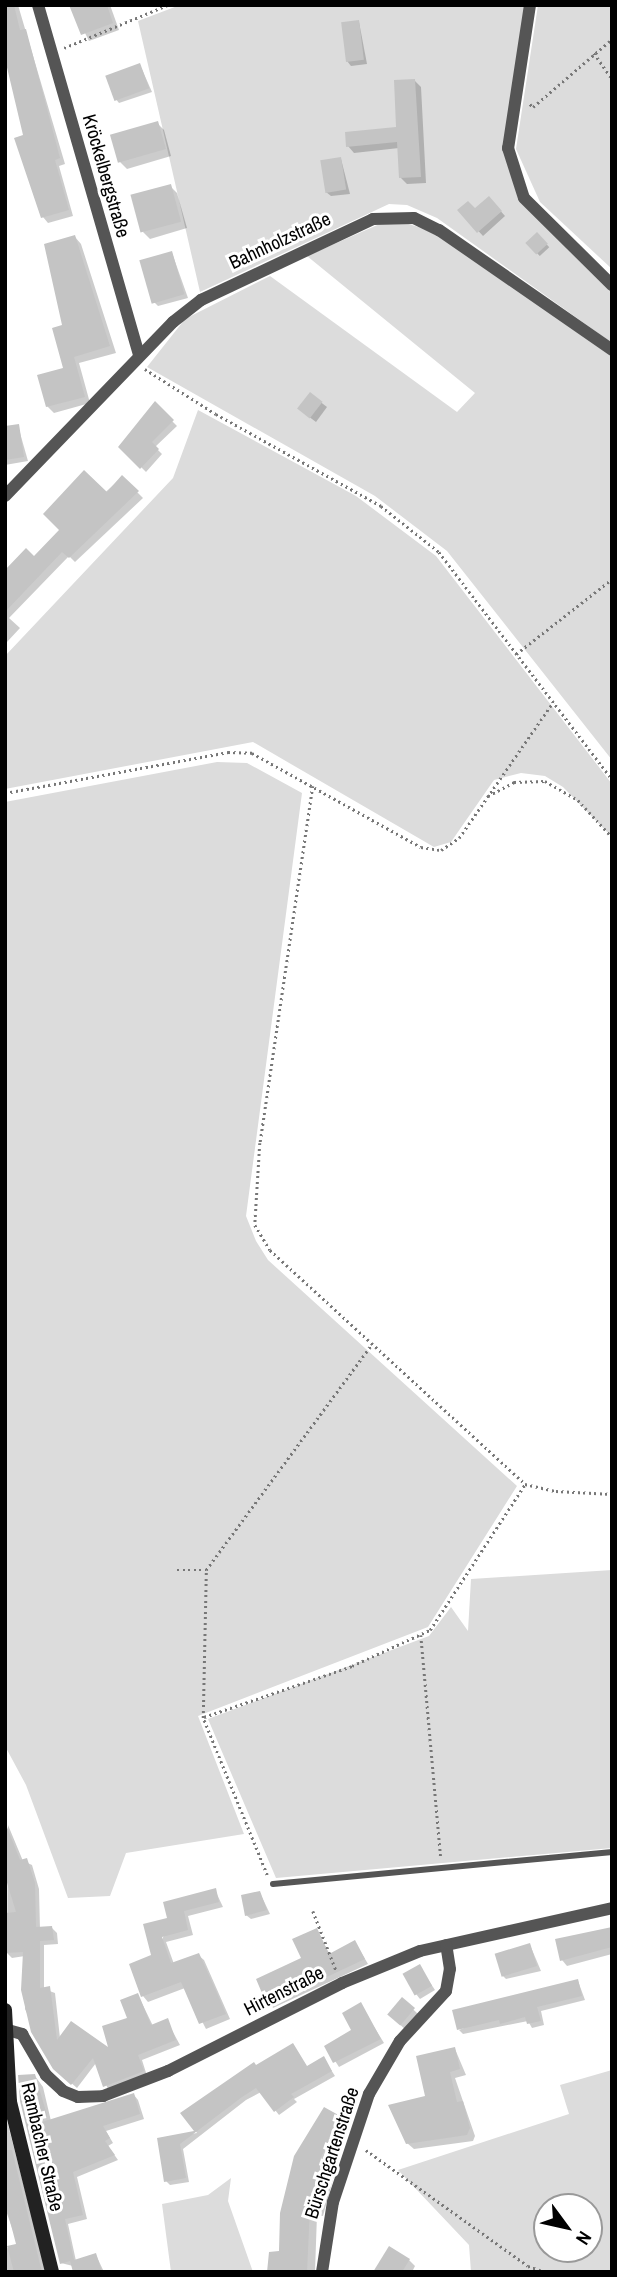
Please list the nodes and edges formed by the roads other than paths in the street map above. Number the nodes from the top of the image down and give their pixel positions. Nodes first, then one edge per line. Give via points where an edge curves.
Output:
1 (38, 5) edge
2 (530, 5) edge
3 (612, 285) edge
4 (612, 350) edge
5 (139, 356) junction
6 (5, 496) edge
7 (612, 1853) edge
8 (273, 1884) road end
9 (612, 1908) edge
10 (446, 1945) junction
11 (5, 2010) edge
12 (8, 2029) junction
13 (52, 2272) edge
14 (322, 2272) edge

1 - 5 street, Kröckelbergstraße
2 - 3 street via 508,148 524,198
4 - 5 street, Bahnholzstraße via 439,230 414,218 391,215 201,300
5 - 6 street, Bahnholzstraße
7 - 8 lane
9 - 10 street, Hirtenstraße
10 - 12 street, Hirtenstraße via 342,1983 168,2071 103,2096 78,2097 62,2091 46,2075 22,2034
10 - 14 street, Bürschgartenstraße via 450,1969 446,1991 390,2056 352,2140 333,2202
11 - 12 main road, Rambacher Straße
12 - 13 main road, Rambacher Straße via 10,2102

